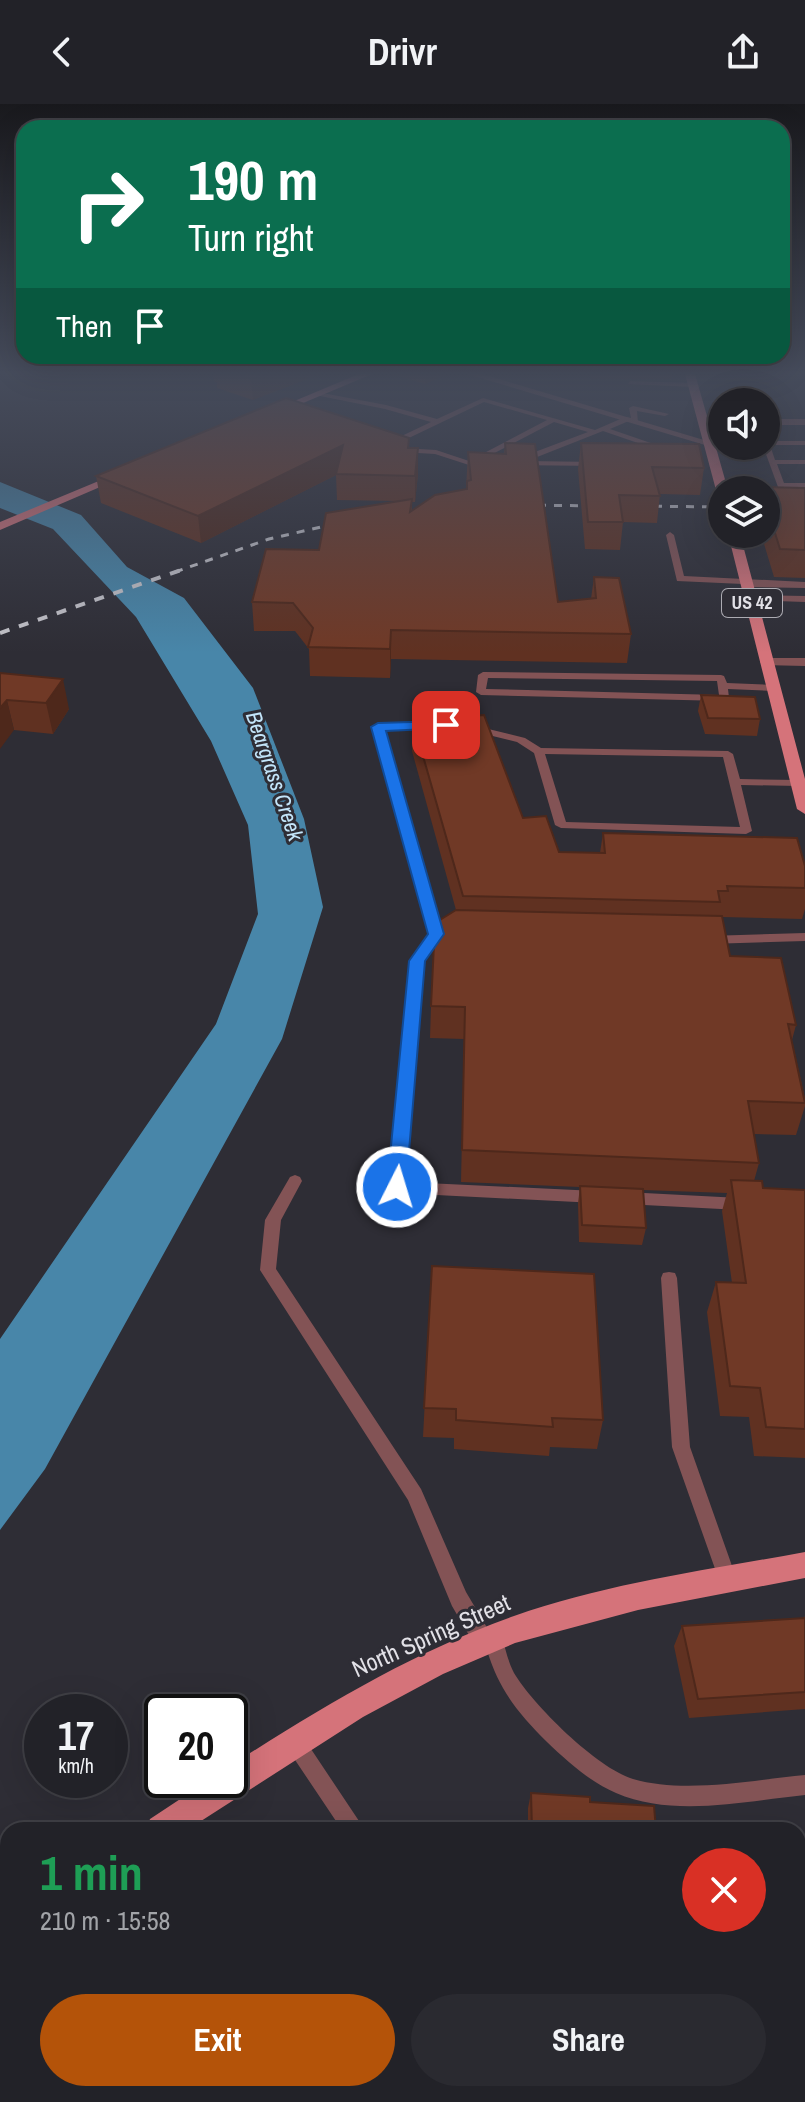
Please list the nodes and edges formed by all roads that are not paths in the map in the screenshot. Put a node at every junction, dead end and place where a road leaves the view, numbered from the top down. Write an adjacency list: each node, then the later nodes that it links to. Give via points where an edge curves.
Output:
1 (774, 467): 3 (lane, via 781,485)
2 (138, 468): 4 (main road)
3 (805, 485)
4 (6, 523)
5 (670, 535): 8 (lane, via 680,579)
6 (738, 548): 8 (main road, US 42)
7 (805, 585): 8 (lane)
8 (748, 588): 9 (lane); 10 (main road, US 42)
9 (805, 599)
10 (767, 662): 11 (street); 13 (main road, US 42)
11 (805, 662)
12 (723, 686): 12 (lane, via 724,698 481,692 483,675 721,678); 13 (lane)
13 (774, 688): 16 (main road, US 42)
14 (539, 751): 15 (lane, via 728,754); 15 (lane, via 561,825 746,831); 21 (lane, via 521,740 451,726 378,727 444,934 417,961 397,1187)
15 (735, 782): 16 (lane)
16 (798, 783): 17 (main road, US 42)
17 (805, 809)
18 (805, 937): 19 (lane)
19 (698, 940)
20 (295, 1181): 25 (lane, via 273,1220 268,1270 415,1495 459,1599)
21 (753, 1205)
22 (669, 1278): 24 (lane, via 681,1447)
23 (805, 1565): 24 (main road, North Spring Street)
24 (728, 1580): 25 (main road, North Spring Street, via 610,1602)
25 (489, 1640): 26 (main road, North Spring Street); 27 (lane, via 505,1676 543,1726 631,1790 690,1796)
26 (294, 1741): 28 (main road, North Spring Street); 29 (lane)
27 (805, 1785)
28 (173, 1822)
29 (349, 1822)

